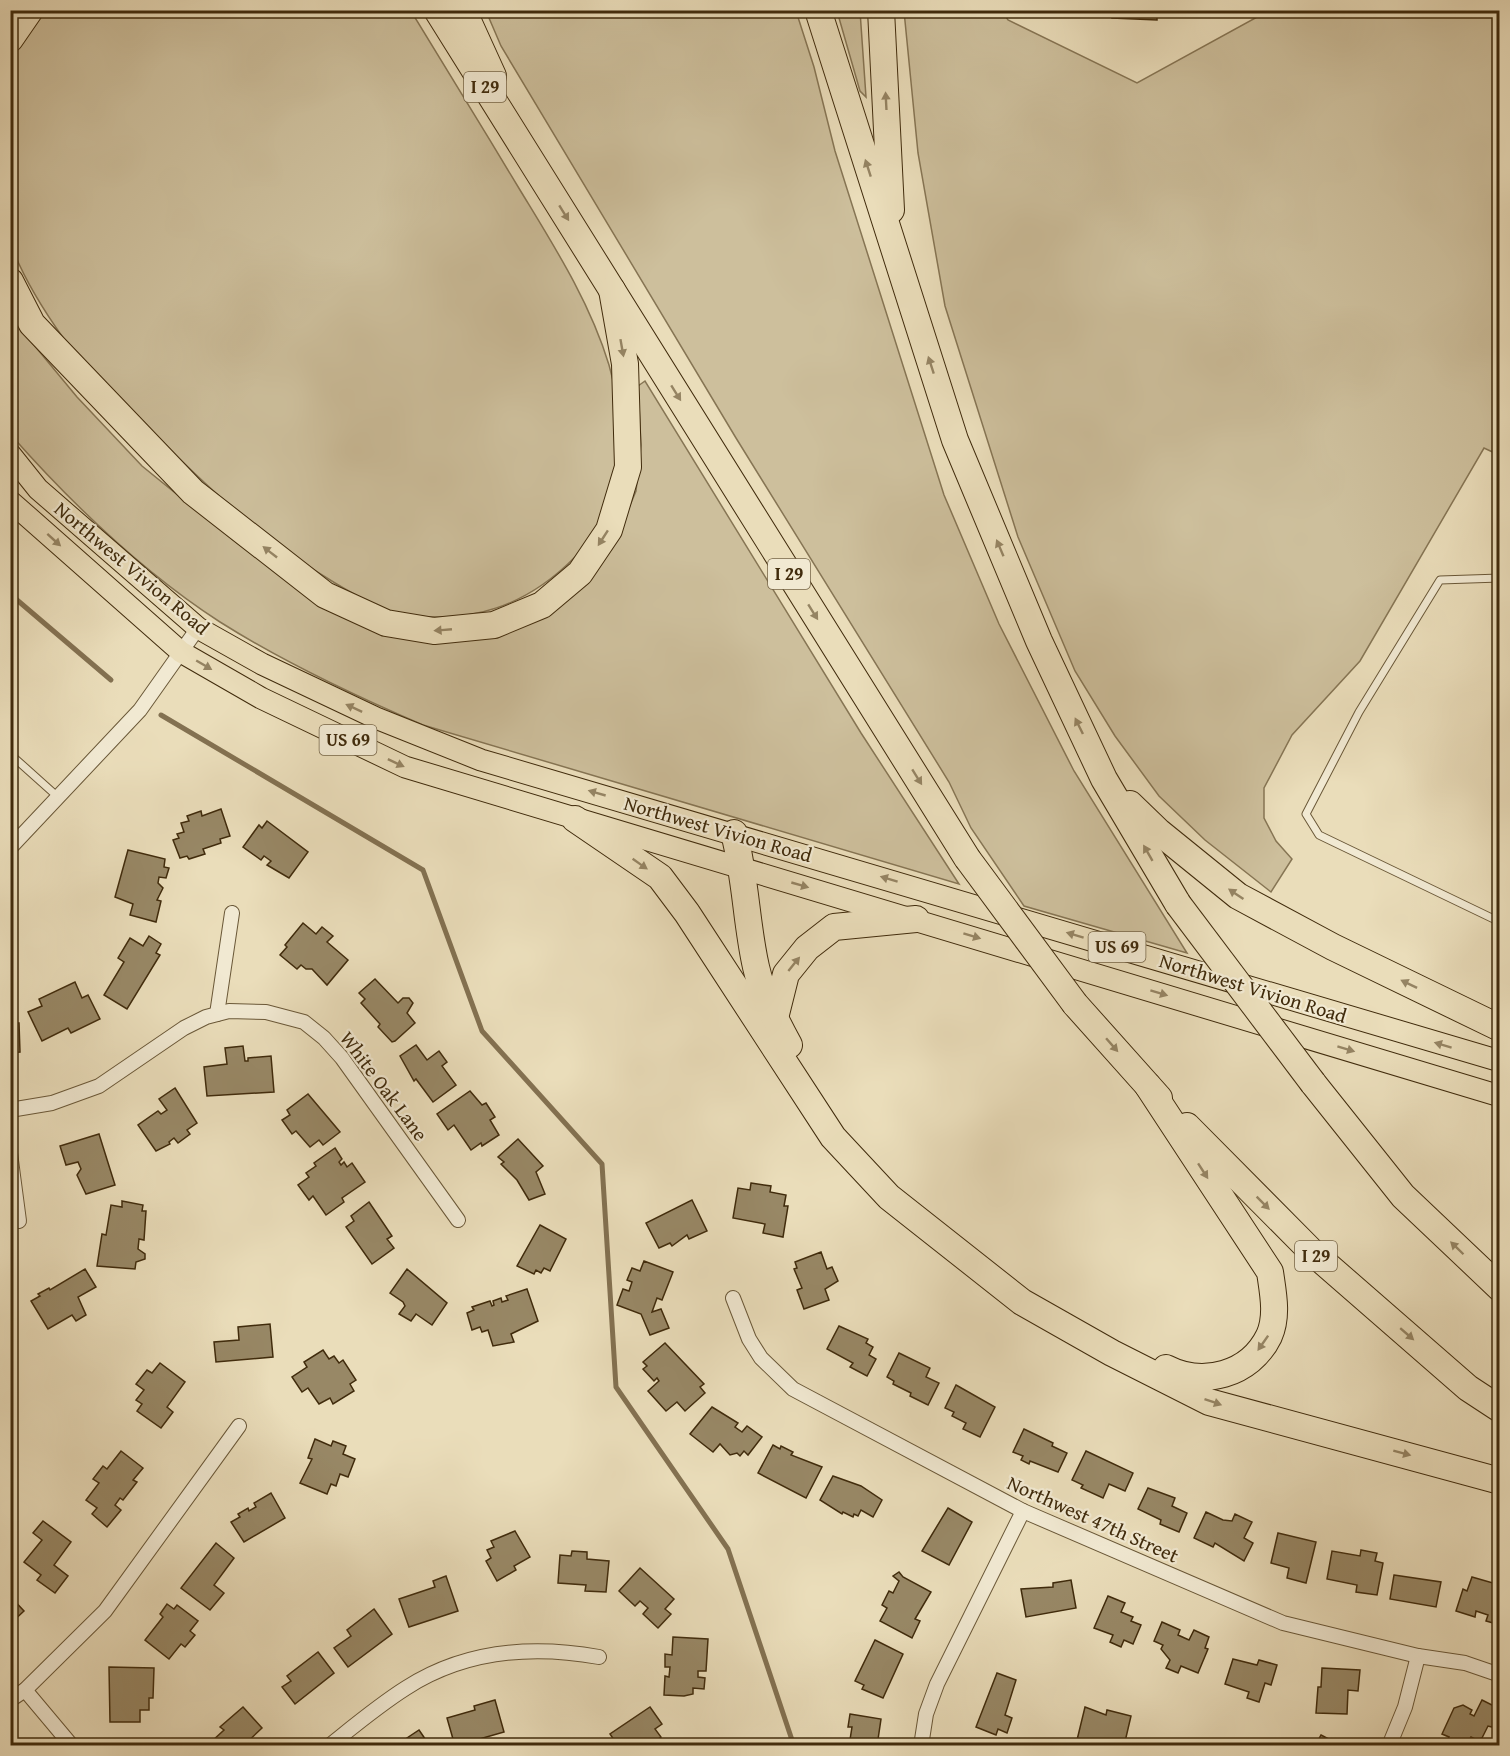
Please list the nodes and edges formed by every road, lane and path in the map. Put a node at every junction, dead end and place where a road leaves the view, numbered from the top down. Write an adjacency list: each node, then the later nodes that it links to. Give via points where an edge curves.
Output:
1 (30, 10): 6 (highway)
2 (437, 10): 7 (highway, I 29)
3 (464, 10): 7 (highway)
4 (818, 10): 8 (highway, one-way to 4)
5 (881, 10): 8 (highway, one-way to 5)
6 (10, 39)
7 (532, 164): 10 (highway, I 29, one-way to 10)
8 (892, 244): 17 (highway, one-way to 8, via 1039,641 955,441)
9 (10, 281): 10 (highway, one-way to 9, via 625,364 628,467 609,530 580,573 542,605 494,625 434,631 386,623 325,595 193,492 32,324)
10 (612, 290): 30 (highway, I 29, one-way to 30, bridge, via 967,858 1076,1004)
11 (10, 454): 14 (main road, Northwest Vivion Road / US 69, via 39,489)
12 (10, 501): 15 (main road, Northwest Vivion Road / US 69, one-way to 15)
13 (1500, 578): 25 (lane, via 1440,580 1359,712 1305,814 1318,835)
14 (198, 628): 15 (street); 20 (main road, Northwest Vivion Road / US 69, one-way to 14, via 481,760 376,718 262,664)
15 (181, 652): 18 (street, via 140,710); 19 (main road, Northwest Vivion Road / US 69, one-way to 19, via 261,698 405,767)
16 (10, 754): 18 (lane)
17 (1104, 778): 28 (highway, one-way to 17, via 1238,896 1159,832); 36 (highway, one-way to 17, bridge, via 1403,1196 1312,1083 1178,904)
18 (58, 797): 21 (street)
19 (575, 819): 22 (main road, Northwest Vivion Road / US 69); 40 (highway, one-way to 40, via 660,878 841,1146 889,1197 1022,1302 1209,1402)
20 (734, 833): 22 (highway); 29 (main road, Northwest Vivion Road / US 69, one-way to 20)
21 (10, 848)
22 (744, 869): 24 (main road, Northwest Vivion Road / US 69, one-way to 24); 27 (highway, via 756,968)
23 (232, 913): 26 (street)
24 (916, 919): 27 (highway, one-way to 24, via 786,974 807,948 834,927); 31 (main road, Northwest Vivion Road / US 69, one-way to 31)
25 (1500, 922)
26 (217, 1014): 32 (street, White Oak Lane, via 184,1028 99,1086 52,1103); 34 (street, White Oak Lane, via 266,1012 304,1022 324,1038)
27 (775, 1018): 30 (highway, one-way to 27, via 1270,1272 1275,1306 1269,1335 1254,1356 1227,1376 1191,1377 1172,1371 1082,1323 986,1260 911,1199 851,1136 798,1063)
28 (1500, 1028)
29 (1500, 1061)
30 (1148, 1086): 38 (highway, I 29, one-way to 38, via 1312,1252 1468,1388)
31 (1500, 1096)
32 (10, 1110)
33 (10, 1153): 35 (street)
34 (458, 1220)
35 (18, 1221)
36 (1500, 1288)
37 (732, 1298): 41 (street, Northwest 47th Street, via 755,1348 793,1389)
38 (1500, 1409)
39 (239, 1426): 45 (street, via 105,1611)
40 (1500, 1481)
41 (1023, 1511): 42 (street, Northwest 47th Street, via 1283,1623); 49 (street, via 937,1684 926,1714)
42 (1418, 1656): 44 (street, Northwest 47th Street, via 1465,1663); 50 (street)
43 (599, 1657): 48 (street, via 562,1650 508,1651 456,1664 406,1688)
44 (1500, 1676)
45 (25, 1690): 46 (street); 47 (street)
46 (10, 1700)
47 (72, 1746)
48 (329, 1746)
49 (921, 1746)
50 (1389, 1746)

